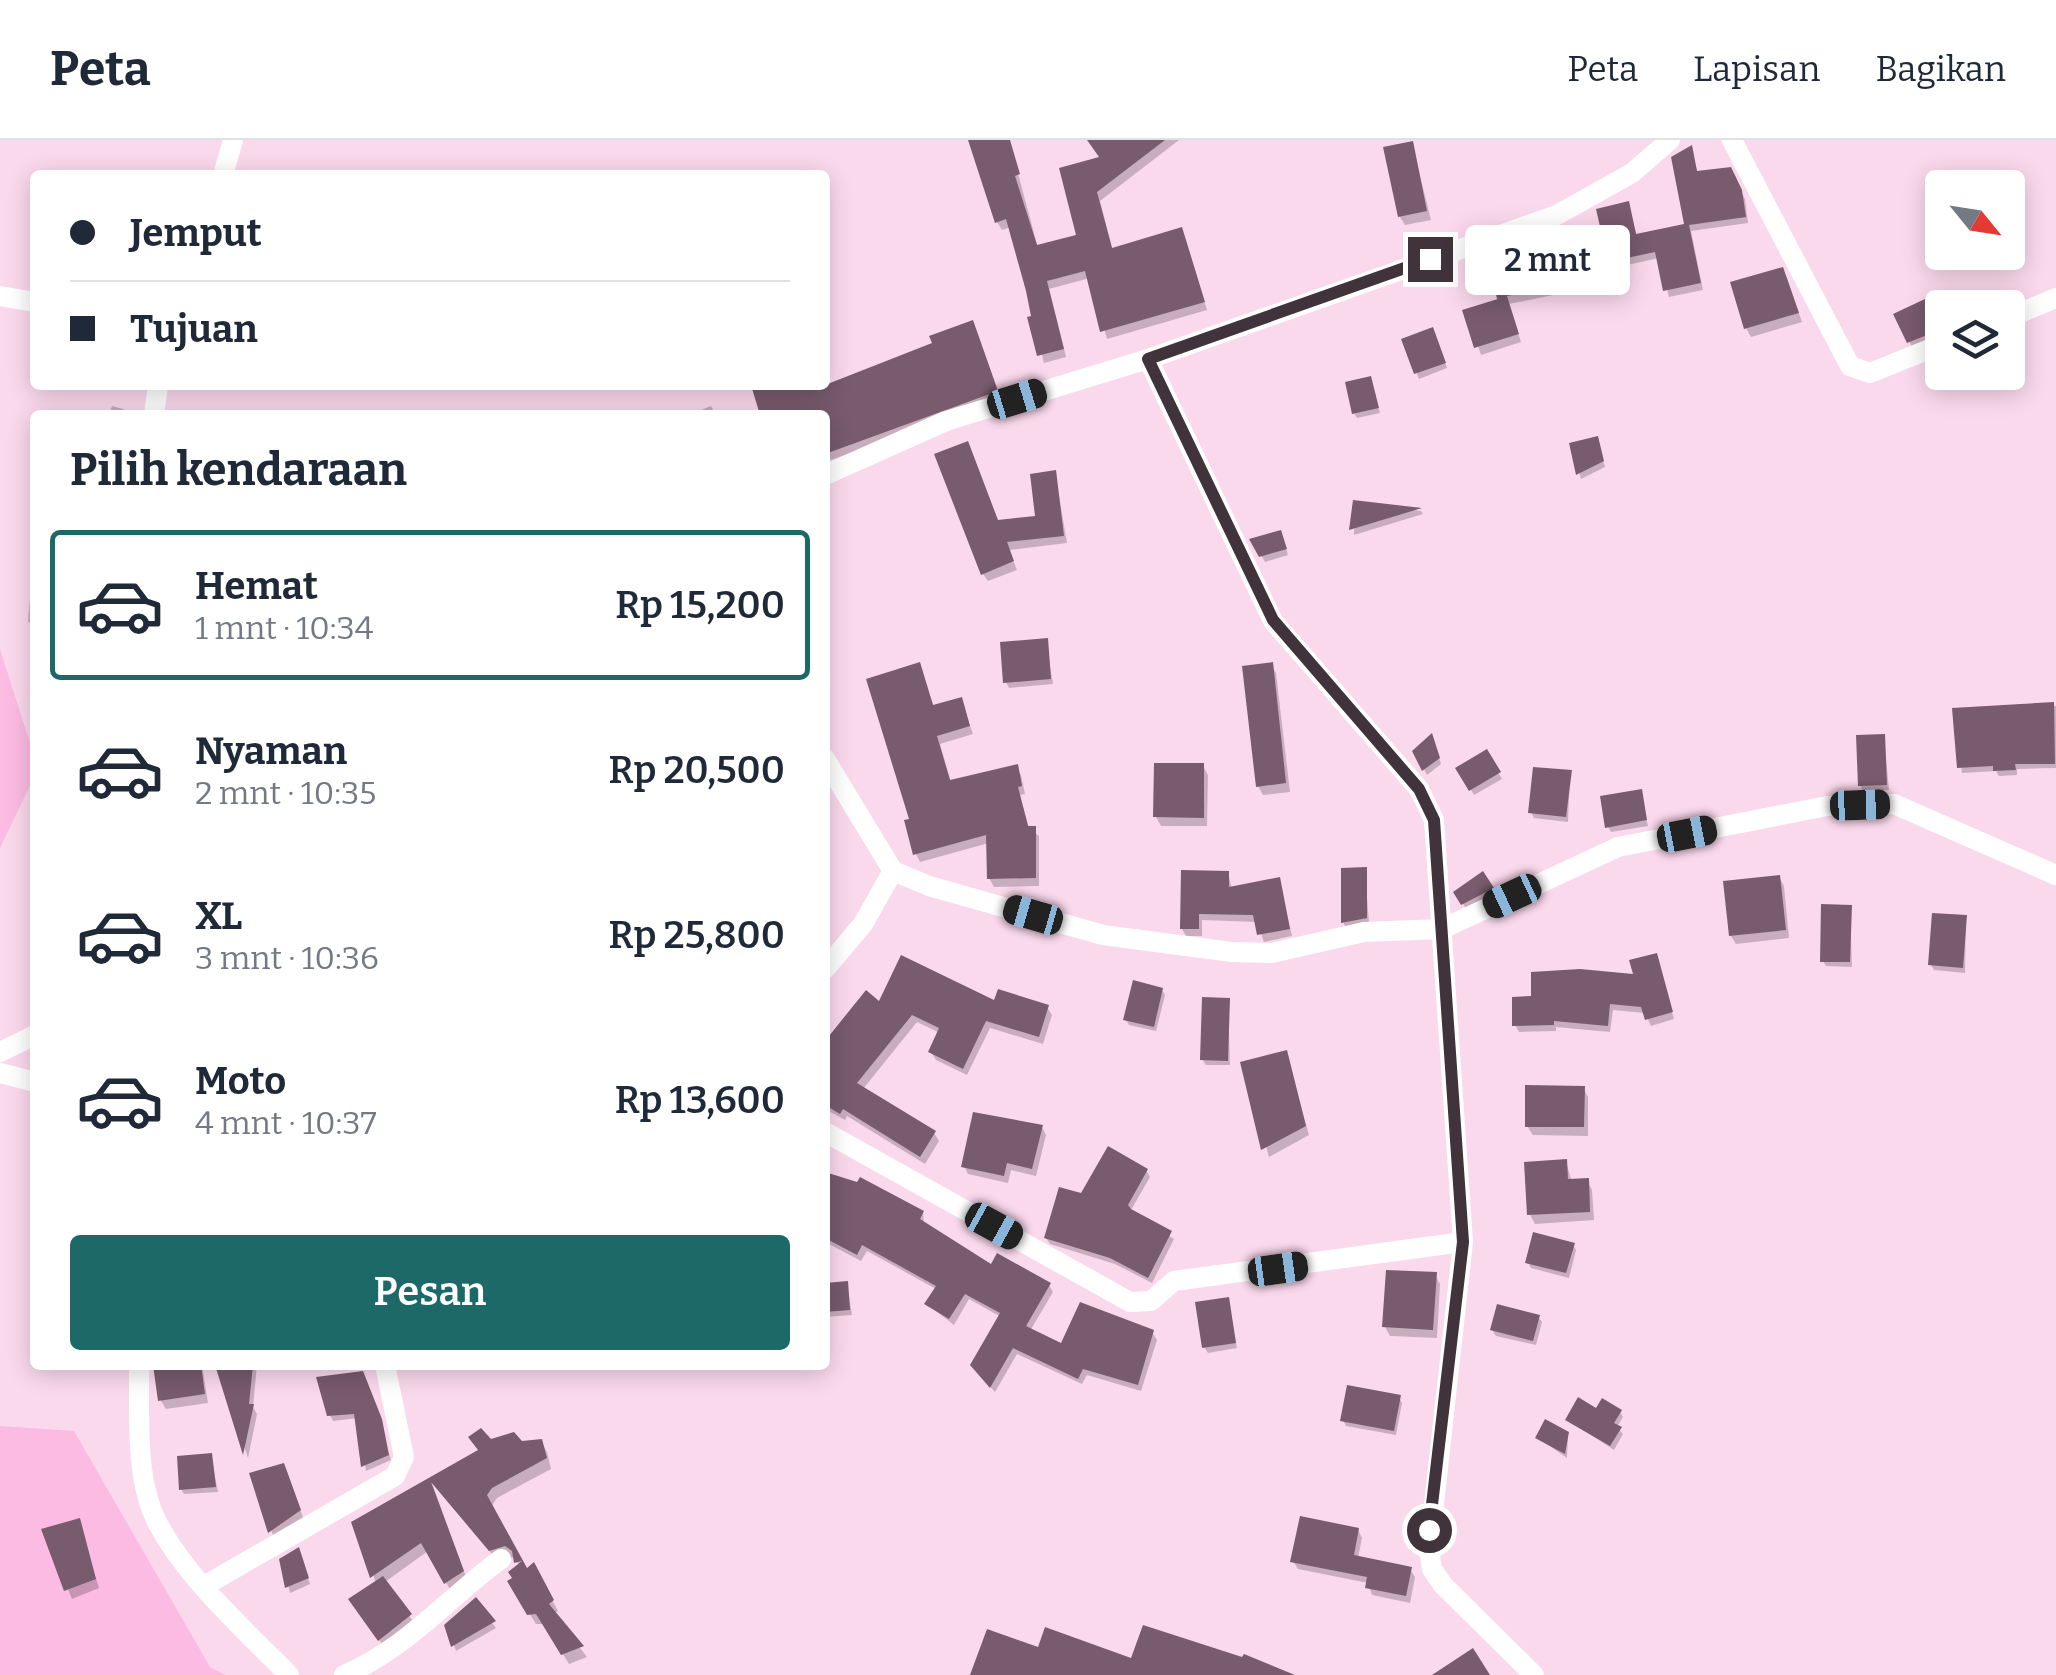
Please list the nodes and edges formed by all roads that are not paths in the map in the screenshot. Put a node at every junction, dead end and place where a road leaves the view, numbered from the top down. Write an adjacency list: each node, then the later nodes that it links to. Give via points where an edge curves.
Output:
1 (233, 140): 4 (street)
2 (1670, 140): 10 (street, via 1632,174 1558,215)
3 (1732, 140): 9 (street, via 1850,366 1870,373)
4 (224, 170)
5 (0, 296): 7 (street)
6 (2056, 298): 8 (street)
7 (30, 301)
8 (2025, 311)
9 (1925, 351)
10 (1148, 359): 11 (street, via 946,421); 15 (street, via 1273,620 1428,803)
11 (830, 473)
12 (830, 767): 13 (street)
13 (893, 870): 15 (street, via 928,886 1103,934 1175,946 1272,953 1364,932); 16 (street, via 863,924)
14 (2056, 875): 15 (street, via 1894,804 1827,806 1618,847)
15 (1442, 929): 22 (street)
16 (830, 963)
17 (30, 1037): 18 (street)
18 (0, 1052)
19 (0, 1073): 20 (street)
20 (30, 1081)
21 (830, 1135): 22 (street, via 1130,1302 1151,1301 1174,1282)
22 (1463, 1242): 29 (street, via 1429,1530 1432,1570)
23 (139, 1370): 26 (street, via 147,1488 158,1523)
24 (386, 1370): 26 (street, via 404,1457 395,1476)
25 (501, 1559): 28 (street, via 415,1634)
26 (204, 1586): 27 (street)
27 (293, 1674)
28 (344, 1675)
29 (1534, 1675)

